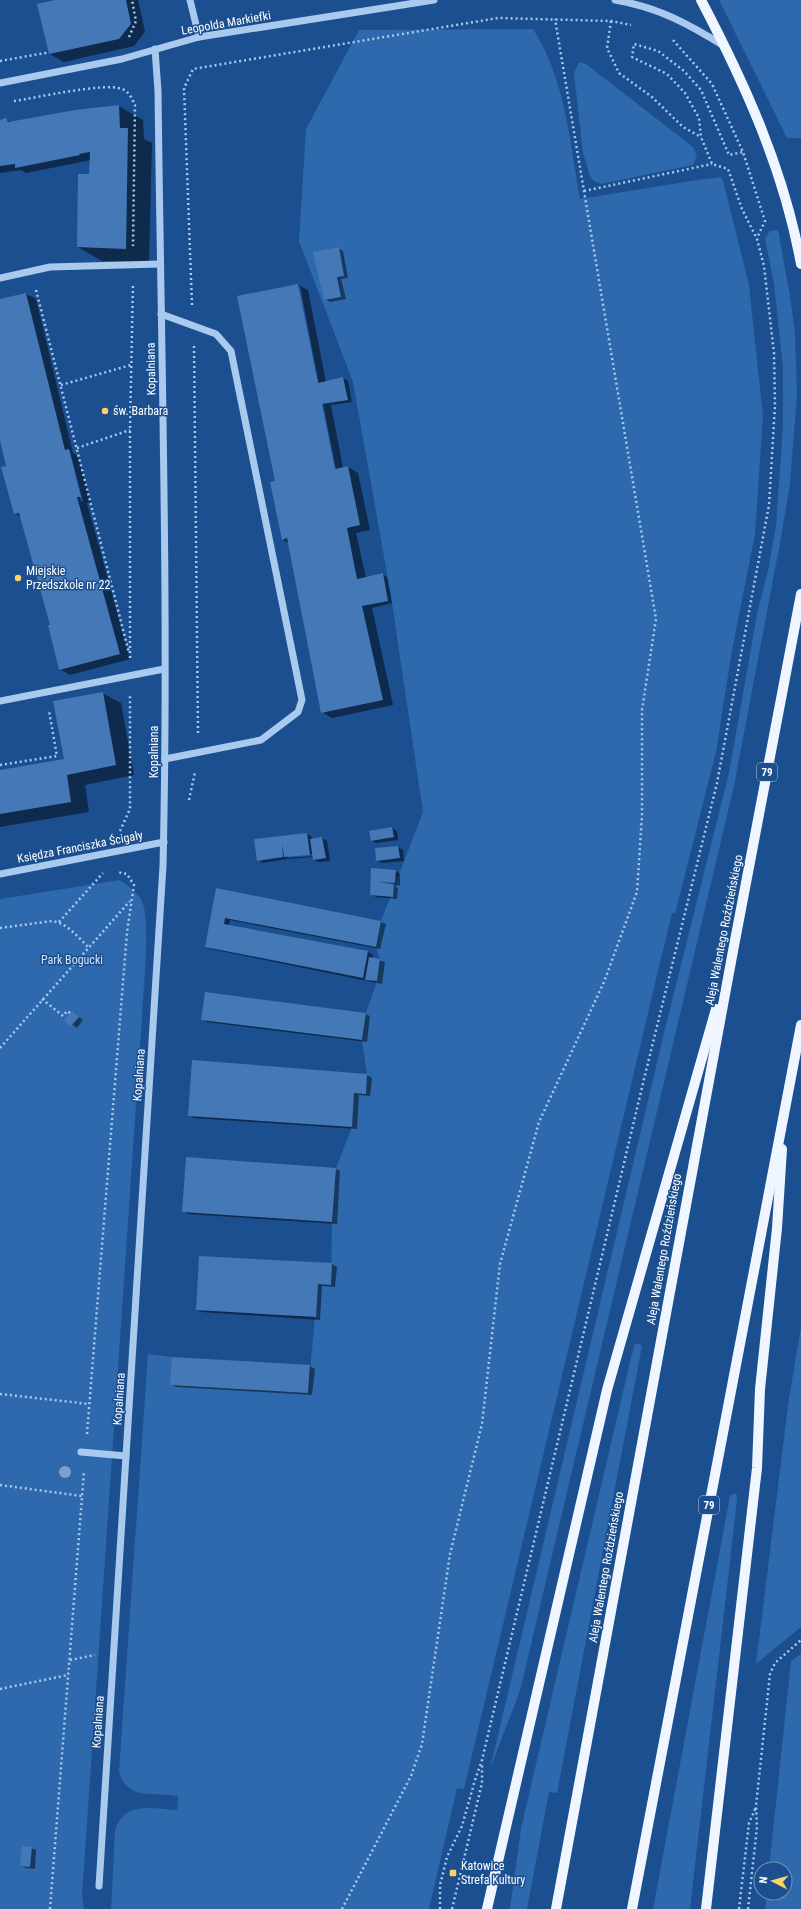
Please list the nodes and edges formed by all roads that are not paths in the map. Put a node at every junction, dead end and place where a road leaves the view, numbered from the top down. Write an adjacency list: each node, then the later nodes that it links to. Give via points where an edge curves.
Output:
1 (190, 0): 5 (street)
2 (434, 0): 5 (street, Leopolda Markiefki)
3 (614, 0): 6 (street, via 668,14)
4 (701, 0): 6 (main road)
5 (199, 37): 7 (street, Leopolda Markiefki)
6 (725, 47): 10 (main road, via 772,154 792,222)
7 (155, 49): 8 (street, Leopolda Markiefki, via 122,59); 9 (street, Kopalniana, via 158,91)
8 (0, 83)
9 (160, 264): 11 (street, via 66,266); 12 (street, Kopalniana)
10 (801, 264)
11 (0, 278)
12 (161, 314): 14 (street, Kopalniana); 16 (street, via 216,334 231,351 302,700 298,712 261,740)
13 (801, 594): 19 (main road, Aleja Walentego Roździeńskiego / 79)
14 (164, 668): 15 (street); 16 (street, Kopalniana)
15 (0, 701)
16 (165, 759): 17 (street, Kopalniana)
17 (164, 842): 18 (street, Księdza Franciszka Ścigały); 23 (street, Kopalniana)
18 (0, 874)
19 (733, 951): 25 (main road, via 607,1390); 26 (main road, Aleja Walentego Roździeńskiego / 79)
20 (801, 1026): 21 (main road, 79)
21 (786, 1101): 27 (main road, 79); 28 (main road, via 777,1228 760,1389 757,1468)
22 (83, 1452): 23 (street)
23 (126, 1456): 24 (street, Kopalniana)
24 (99, 1886)
25 (487, 1909)
26 (556, 1909)
27 (632, 1909)
28 (706, 1909)

